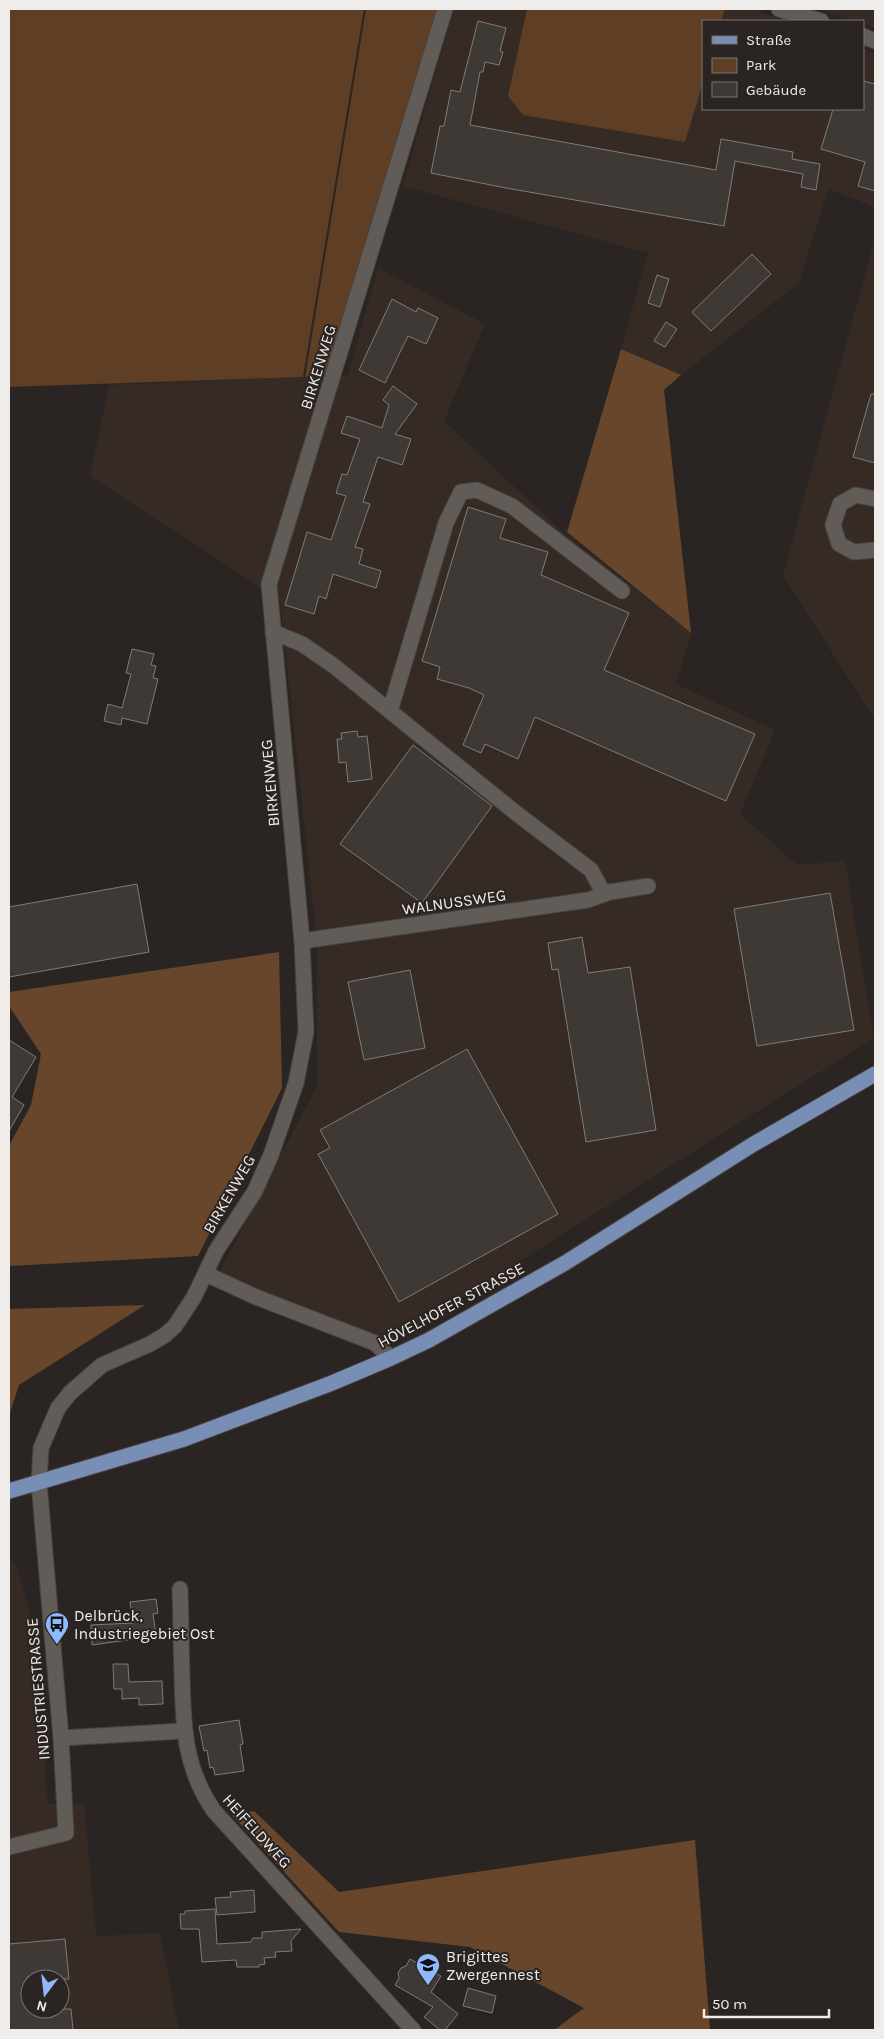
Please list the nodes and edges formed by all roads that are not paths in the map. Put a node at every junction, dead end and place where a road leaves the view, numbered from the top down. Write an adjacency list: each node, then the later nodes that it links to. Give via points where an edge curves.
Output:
1 (445, 9): 7 (street, BIRKENWEG, via 269,584)
2 (780, 9): 3 (street)
3 (817, 20)
4 (875, 499): 5 (street, via 856,495 840,504 833,526 839,544 854,552)
5 (875, 550)
6 (622, 591): 8 (street, via 512,506 477,490 461,492 446,523)
7 (273, 632): 8 (street, via 302,644); 11 (street, BIRKENWEG)
8 (390, 711): 10 (street, via 591,870)
9 (648, 886): 10 (street, WALNUSSWEG)
10 (607, 893): 11 (street, WALNUSSWEG, via 588,900)
11 (302, 941): 13 (street, BIRKENWEG, via 306,1032 296,1083 271,1155)
12 (875, 1074): 14 (main road, HÖVELHOFER STRASSE, via 752,1145 566,1263)
13 (206, 1274): 14 (street, via 375,1343); 15 (street, BIRKENWEG, via 175,1326 150,1344 102,1364 58,1408 41,1448)
14 (391, 1358): 15 (main road, HÖVELHOFER STRASSE, via 184,1439)
15 (39, 1483): 16 (main road, HÖVELHOFER STRASSE); 19 (street, INDUSTRIESTRASSE)
16 (9, 1491)
17 (180, 1589): 18 (street, HEIFELDWEG)
18 (183, 1731): 19 (street); 21 (street, HEIFELDWEG, via 194,1776 214,1811)
19 (61, 1738): 20 (street, INDUSTRIESTRASSE, via 66,1833)
20 (9, 1847)
21 (413, 2030)

